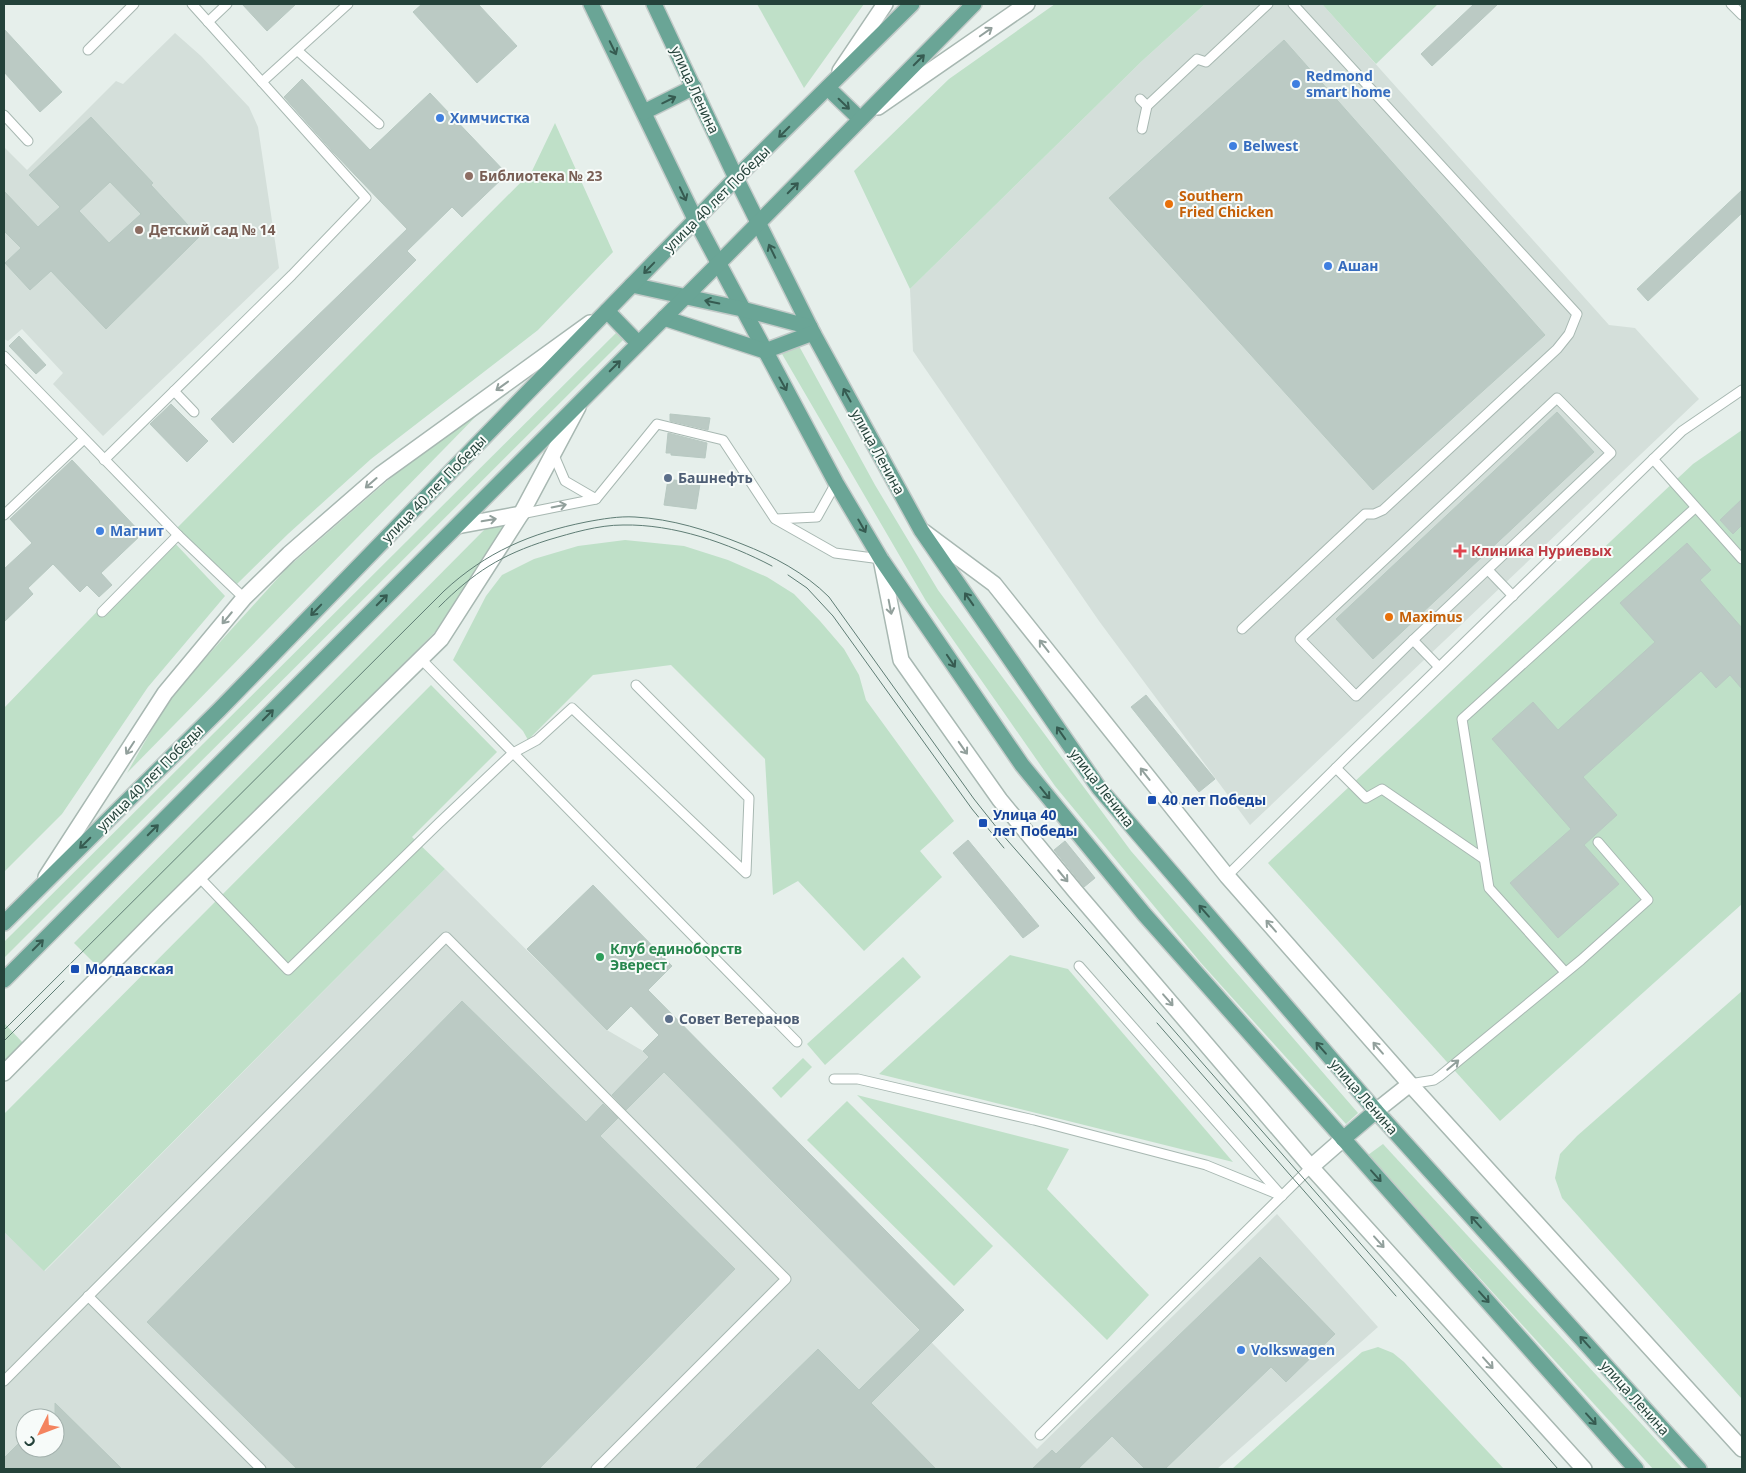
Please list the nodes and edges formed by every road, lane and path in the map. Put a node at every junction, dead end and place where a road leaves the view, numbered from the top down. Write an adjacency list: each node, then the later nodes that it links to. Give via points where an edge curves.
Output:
1 (134, 4): 16 (lane)
2 (192, 4): 15 (lane)
3 (227, 4): 15 (lane)
4 (348, 4): 17 (lane)
5 (592, 4): 23 (main road, one-way to 23)
6 (654, 4): 19 (main road, улица Ленина)
7 (885, 4): 20 (street, улица 40 лет Победы)
8 (912, 4): 20 (main road, улица 40 лет Победы)
9 (974, 4): 25 (main road, one-way to 9)
10 (1027, 4): 25 (street, one-way to 10)
11 (1268, 4): 22 (lane, via 1206,62 1197,59)
12 (1293, 4): 65 (lane, via 1576,314 1569,334 1557,349 1383,510 1365,514)
13 (1731, 4): 14 (lane)
14 (1742, 15)
15 (208, 22): 18 (lane)
16 (88, 50)
17 (298, 51): 18 (lane); 26 (lane)
18 (262, 82): 43 (lane, via 366,198)
19 (694, 87): 23 (main road, one-way to 19); 29 (main road, улица Ленина)
20 (828, 88): 25 (main road, one-way to 25); 29 (main road, улица 40 лет Победы, one-way to 29)
21 (1140, 99): 22 (lane)
22 (1147, 106): 27 (lane)
23 (644, 112): 30 (main road, one-way to 30)
24 (4, 115): 28 (lane)
25 (860, 119): 31 (main road, one-way to 25)
26 (379, 124)
27 (1142, 129)
28 (28, 141)
29 (736, 178): 30 (main road, улица 40 лет Победы); 31 (main road, улица Ленина)
30 (696, 220): 32 (main road); 33 (main road, улица 40 лет Победы, one-way to 33)
31 (758, 222): 32 (main road); 38 (main road, улица Ленина, one-way to 31)
32 (718, 264): 34 (main road); 35 (main road)
33 (632, 285): 34 (main road); 36 (main road, улица 40 лет Победы)
34 (685, 296): 35 (main road, one-way to 34); 37 (main road)
35 (742, 309): 38 (main road); 40 (main road)
36 (607, 311): 39 (main road); 63 (street, улица 40 лет Победы, one-way to 63, via 381,474 288,554); 76 (main road, улица 40 лет Победы, one-way to 76, via 219,710)
37 (664, 318): 39 (main road); 40 (main road)
38 (811, 330): 40 (main road); 57 (main road, улица Ленина, one-way to 38)
39 (638, 342): 44 (main road, one-way to 39)
40 (765, 352): 50 (main road, one-way to 50)
41 (4, 356): 46 (lane)
42 (1742, 390): 48 (lane, via 1682,431)
43 (174, 392): 45 (lane); 49 (lane)
44 (581, 401): 47 (street); 56 (main road)
45 (194, 412)
46 (84, 439): 49 (lane); 54 (lane)
47 (554, 453): 51 (lane, via 565,481); 53 (street)
48 (1653, 459): 52 (lane); 62 (lane)
49 (104, 460): 58 (lane)
50 (836, 482): 55 (lane, via 817,517); 59 (main road, one-way to 59)
51 (596, 499): 53 (lane, one-way to 51); 55 (lane, via 657,424 723,440)
52 (1695, 508): 60 (lane); 73 (lane, via 1462,719)
53 (521, 514): 56 (street, one-way to 53); 67 (street, via 441,639)
54 (4, 515)
55 (775, 519): 59 (lane, via 835,552)
56 (457, 526): 80 (main road, one-way to 56)
57 (921, 530): 74 (street, one-way to 57, via 994,584); 85 (main road, улица Ленина, one-way to 57, via 1099,788)
58 (178, 535): 63 (lane); 64 (lane)
59 (881, 559): 86 (main road, one-way to 86, via 1022,764 1144,914); 87 (street, one-way to 87, via 901,660 1000,800)
60 (1742, 559)
61 (1488, 570): 62 (lane); 66 (lane); 66 (lane, via 1611,453 1557,398 1300,639 1356,696)
62 (1513, 596): 68 (lane)
63 (244, 598): 76 (street, улица 40 лет Победы, one-way to 76, via 165,693)
64 (102, 612)
65 (1242, 628)
66 (1413, 640): 68 (lane)
67 (421, 659): 70 (lane); 75 (street)
68 (1439, 667): 71 (lane)
69 (636, 685): 70 (lane, via 749,798 746,873 572,708 537,740)
70 (513, 753): 75 (lane, via 288,970); 81 (lane)
71 (1336, 768): 73 (lane, via 1366,798 1382,789); 74 (lane)
72 (1598, 842): 79 (lane, via 1648,900)
73 (1484, 859): 79 (lane, via 1489,888)
74 (1227, 876): 84 (street, one-way to 74)
75 (199, 877): 82 (street)
76 (38, 889): 77 (main road, улица 40 лет Победы)
77 (4, 923)
78 (1079, 966): 88 (lane)
79 (1565, 972): 84 (lane, one-way to 79, via 1440,1076)
80 (4, 980)
81 (796, 1042)
82 (4, 1073)
83 (834, 1079): 88 (lane, via 858,1079 1073,1130 1206,1165)
84 (1410, 1084): 85 (street); 92 (street)
85 (1376, 1111): 86 (main road); 97 (main road, улица Ленина, one-way to 85)
86 (1343, 1139): 87 (street); 96 (main road, one-way to 96)
87 (1311, 1167): 88 (lane); 95 (street, one-way to 95)
88 (1282, 1196): 91 (lane)
89 (88, 1296): 90 (lane); 93 (lane); 94 (lane, via 446,937 786,1279)
90 (4, 1381)
91 (1040, 1435)
92 (1742, 1449)
93 (261, 1469)
94 (596, 1469)
95 (1584, 1469)
96 (1636, 1469)
97 (1699, 1469)

